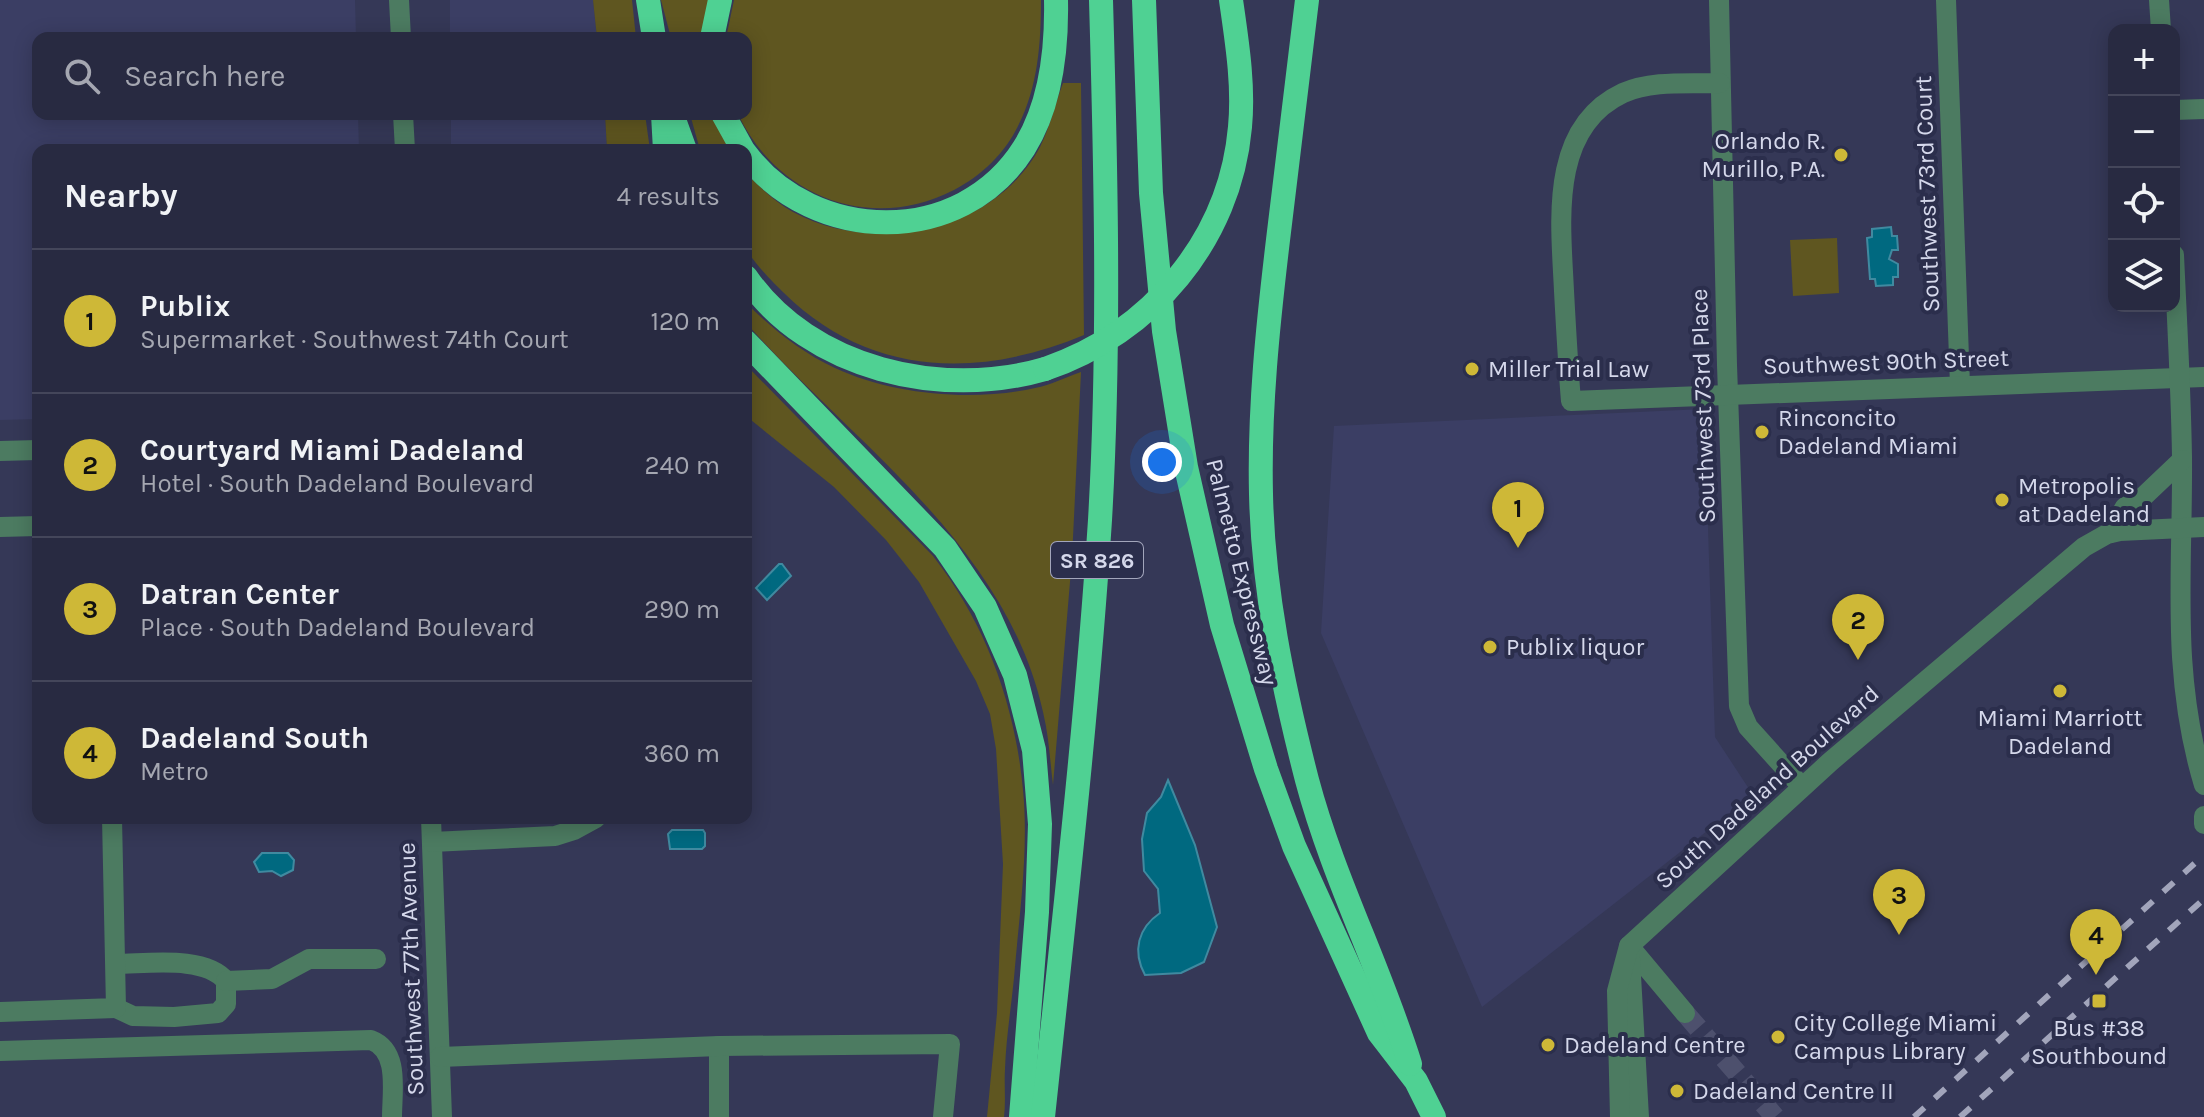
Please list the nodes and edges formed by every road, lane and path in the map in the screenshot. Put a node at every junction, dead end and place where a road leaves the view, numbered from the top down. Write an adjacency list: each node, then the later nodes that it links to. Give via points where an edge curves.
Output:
1 (399, 0): 13 (street)
2 (648, 0): 14 (highway)
3 (720, 0): 15 (highway)
4 (1056, 0): 27 (highway, via 1047,90 1030,138 998,179 959,206 897,222 836,216 783,192)
5 (1101, 0): 68 (highway, SR 826, via 1106,268 1100,521)
6 (1144, 0): 62 (highway, Palmetto Expressway, via 1151,193 1164,331 1186,467 1222,625 1294,846 1379,1033)
7 (1231, 0): 28 (highway, bridge, via 1240,70 1240,128 1229,182 1210,230 1179,277 1123,331 1045,369 1003,379 914,377 839,354 802,331)
8 (1307, 0): 62 (highway, via 1265,365 1261,496 1267,572 1308,783 1332,861)
9 (1719, 0): 16 (street, Southwest 73rd Place)
10 (1946, 0): 33 (street, Southwest 73rd Court)
11 (2159, 0): 12 (street)
12 (2161, 24)
13 (401, 32)
14 (653, 32)
15 (713, 32)
16 (1720, 83): 34 (street, Southwest 73rd Place); 34 (street, Southwest 90th Street, via 1646,87 1603,106 1572,148 1561,222 1571,401)
17 (2204, 109): 18 (street)
18 (2180, 110)
19 (403, 120): 23 (street)
20 (663, 120): 24 (highway)
21 (674, 120): 25 (highway)
22 (726, 120): 26 (highway)
23 (405, 144)
24 (665, 144)
25 (683, 144)
26 (740, 144)
27 (752, 162)
28 (752, 286)
29 (2177, 312): 32 (street)
30 (752, 348): 67 (highway, via 945,548 985,607 1015,675 1034,750 1040,824)
31 (2204, 377): 32 (street, Southwest 90th Street)
32 (2180, 378): 33 (street, Southwest 90th Street); 37 (street)
33 (1960, 385): 34 (street, Southwest 90th Street)
34 (1729, 395): 45 (street, Southwest 73rd Place, via 1739,706 1748,727)
35 (32, 450): 36 (street)
36 (0, 451)
37 (2182, 460): 41 (street); 42 (street, via 2125,507)
38 (32, 526): 39 (street)
39 (0, 527)
40 (2204, 527): 41 (street, South Dadeland Boulevard)
41 (2180, 529): 42 (street, South Dadeland Boulevard); 43 (street, via 2182,671 2188,727)
42 (2110, 533): 45 (street, South Dadeland Boulevard, via 2073,555)
43 (2201, 761): 44 (street)
44 (2204, 785)
45 (1802, 787): 52 (street, South Dadeland Boulevard)
46 (2204, 816): 50 (street)
47 (112, 824): 54 (street)
48 (431, 824): 51 (street, Southwest 77th Avenue)
49 (585, 824): 51 (street, via 545,838)
50 (2204, 824)
51 (432, 842): 61 (street, Southwest 77th Avenue)
52 (1629, 946): 58 (street); 70 (street, via 1617,991); 71 (street)
53 (376, 959): 55 (street, via 309,959 272,979)
54 (116, 964): 55 (street, via 200,965); 56 (street)
55 (226, 981): 56 (street, via 226,1004 218,1013 133,1016)
56 (116, 1008): 57 (street)
57 (0, 1012)
58 (1685, 1013)
59 (719, 1046): 61 (street); 65 (street); 66 (street, via 950,1044)
60 (0, 1051): 63 (street, via 365,1039 384,1046 391,1059)
61 (440, 1057): 64 (street, Southwest 77th Avenue)
62 (1416, 1081): 69 (highway, Palmetto Expressway)
63 (392, 1117)
64 (442, 1117)
65 (719, 1117)
66 (943, 1117)
67 (1021, 1117)
68 (1043, 1117)
69 (1434, 1117)
70 (1620, 1117)
71 (1639, 1117)

